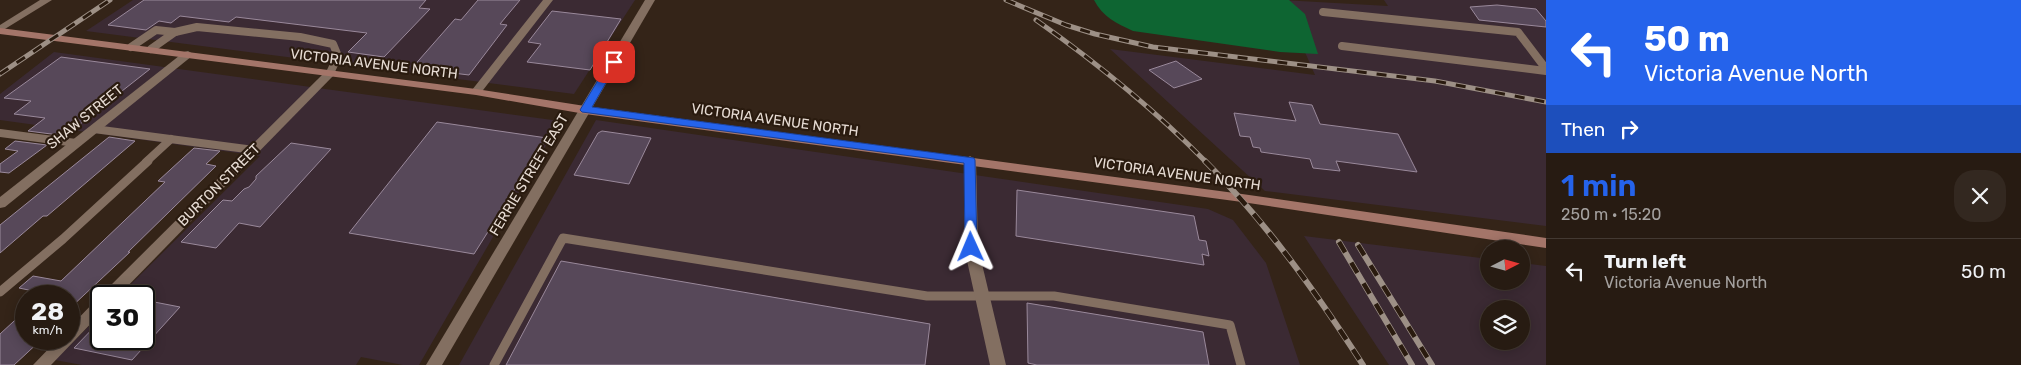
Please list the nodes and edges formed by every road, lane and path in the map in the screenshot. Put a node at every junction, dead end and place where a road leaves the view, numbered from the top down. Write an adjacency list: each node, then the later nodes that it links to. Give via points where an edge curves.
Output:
1 (47, 0): 5 (street)
2 (548, 0): 13 (street)
3 (650, 0): 14 (street, FERRIE STREET EAST)
4 (1323, 12): 11 (lane, via 1518,32)
5 (0, 30): 8 (main road, VICTORIA AVENUE NORTH)
6 (175, 32): 8 (lane, via 156,30); 9 (lane); 12 (lane, via 197,26 300,37 332,44 338,56)
7 (1342, 46): 11 (lane)
8 (131, 47): 9 (main road, VICTORIA AVENUE NORTH)
9 (151, 49): 10 (main road, VICTORIA AVENUE NORTH)
10 (188, 54): 12 (main road, VICTORIA AVENUE NORTH); 15 (street, SHAW STREET)
11 (1546, 70)
12 (330, 73): 13 (main road, VICTORIA AVENUE NORTH); 19 (street, BURTON STREET)
13 (476, 92): 14 (main road, VICTORIA AVENUE NORTH)
14 (585, 110): 20 (main road, VICTORIA AVENUE NORTH); 30 (street, FERRIE STREET EAST)
15 (94, 129): 17 (lane); 18 (street, SHAW STREET)
16 (0, 133): 18 (lane)
17 (171, 139): 19 (lane); 24 (lane, via 63,239)
18 (76, 143): 21 (street, SHAW STREET)
19 (254, 150): 23 (street, BURTON STREET)
20 (970, 160): 22 (main road, VICTORIA AVENUE NORTH); 25 (street, via 971,247)
21 (0, 204)
22 (1546, 243)
23 (120, 285)
24 (0, 292)
25 (983, 297): 31 (lane, via 927,296 563,238); 32 (street); 33 (lane, via 1054,296 1230,325)
26 (90, 315): 27 (street)
27 (80, 326)
28 (56, 350): 29 (street)
29 (41, 365)
30 (434, 365)
31 (494, 365)
32 (998, 365)
33 (1241, 365)

